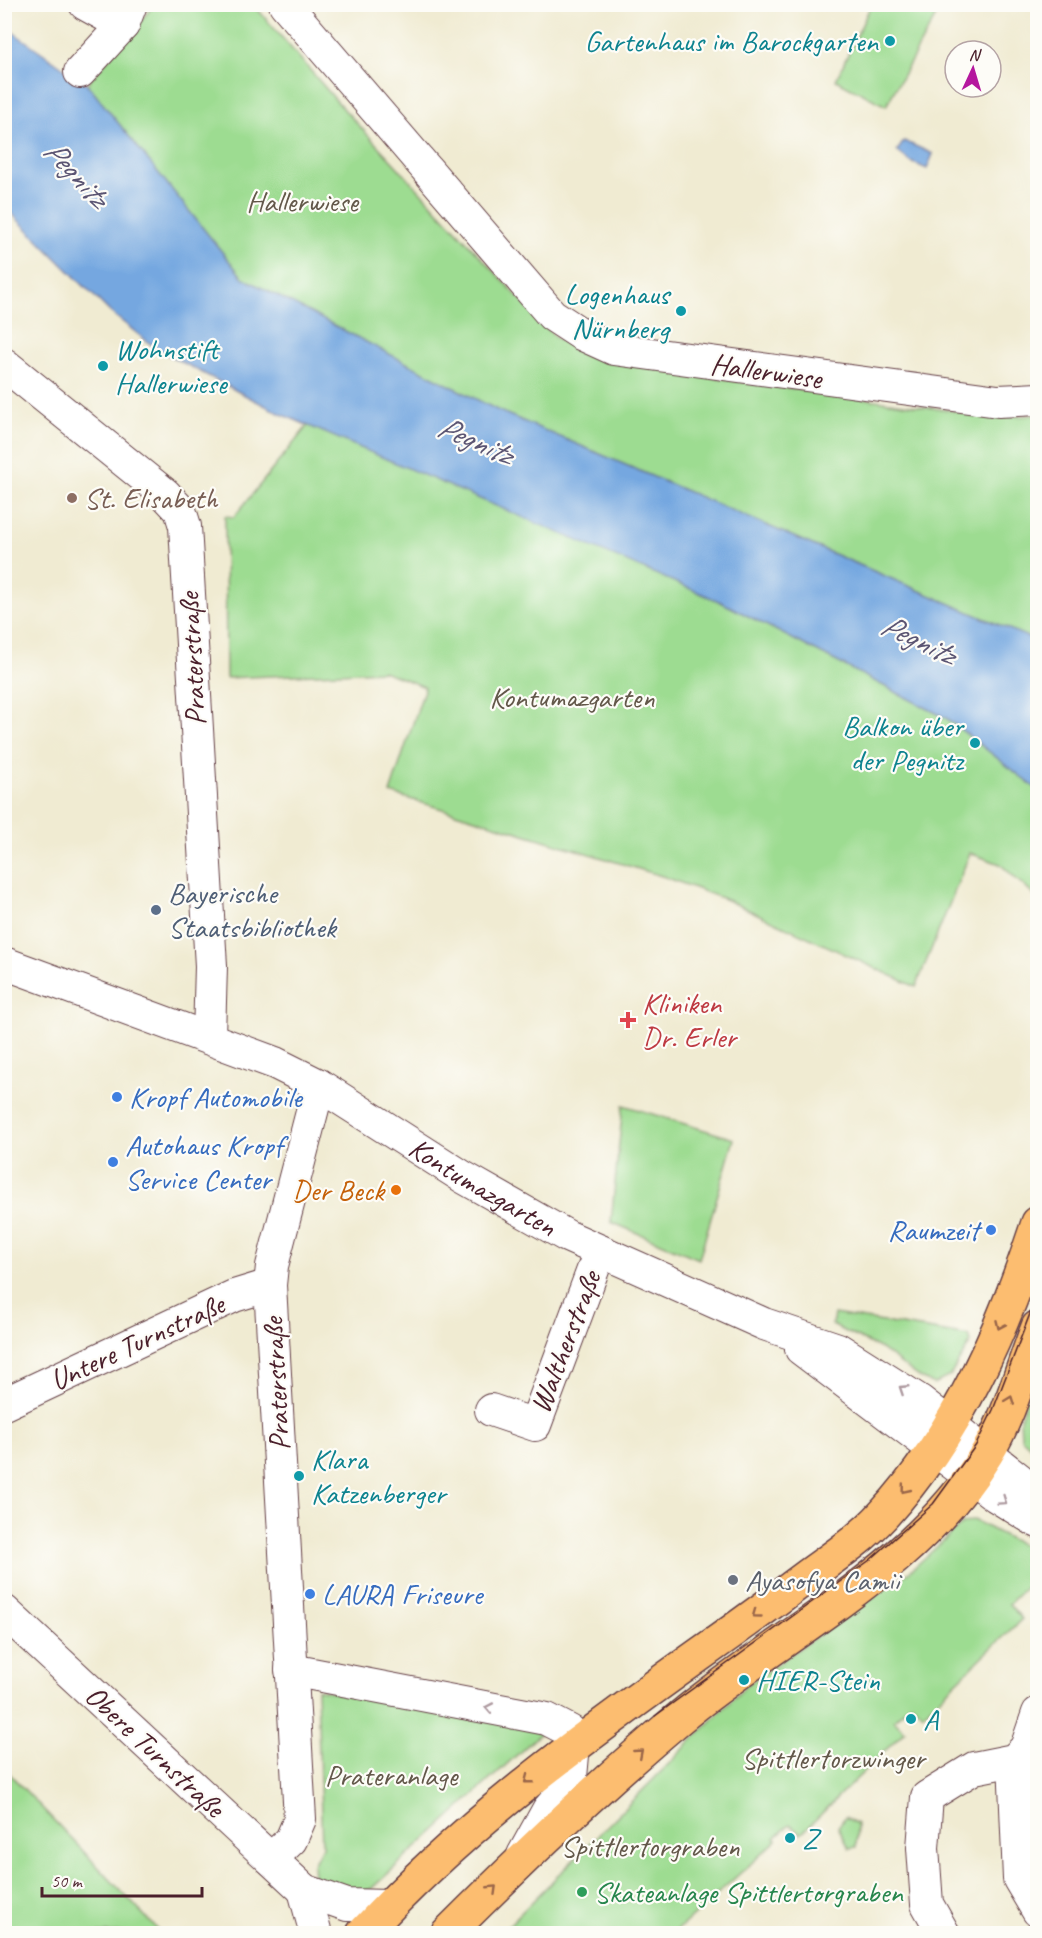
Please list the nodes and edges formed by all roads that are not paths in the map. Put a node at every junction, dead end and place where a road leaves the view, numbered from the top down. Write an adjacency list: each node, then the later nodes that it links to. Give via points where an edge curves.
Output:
1 (85, 4): 3 (street)
2 (285, 4): 6 (street, Hallerwiese, via 552,315 581,334 614,349 873,386 998,401)
3 (127, 15): 4 (street)
4 (80, 72)
5 (5, 364): 8 (street, Praterstraße, via 165,494 180,510 185,526 210,966)
6 (1038, 399)
7 (4, 963): 8 (street, Kontumazgarten)
8 (209, 1037): 9 (street, Kontumazgarten)
9 (319, 1085): 11 (street, Kontumazgarten, via 507,1204); 12 (street, Praterstraße)
10 (1038, 1223): 16 (main road, one-way to 16, via 998,1328)
11 (600, 1251): 15 (street, Waltherstraße, via 535,1425); 16 (street, Kontumazgarten, via 765,1324 838,1349 907,1391)
12 (270, 1285): 14 (street, Untere Turnstraße, via 234,1296); 21 (street, Praterstraße)
13 (1038, 1327): 17 (main road, one-way to 13, via 998,1432)
14 (4, 1404)
15 (491, 1410)
16 (942, 1436): 17 (street, Kontumazgarten); 23 (main road, one-way to 23, via 901,1495 860,1537)
17 (979, 1465): 18 (street); 19 (street, one-way to 19, via 1013,1508); 26 (main road, one-way to 17, via 683,1714 897,1556 928,1527)
18 (1038, 1494)
19 (1038, 1522)
20 (4, 1611): 25 (street, Obere Turnstraße)
21 (291, 1670): 23 (street, one-way to 21, via 570,1731 547,1719); 25 (street, Praterstraße, via 300,1820 291,1840)
22 (1038, 1713): 24 (street, via 1026,1748)
23 (574, 1744): 26 (street, via 568,1785 548,1810); 28 (main road, one-way to 28, via 481,1819)
24 (1014, 1760): 29 (street, via 1019,1879); 33 (street, via 974,1768 927,1797 922,1848 927,1904)
25 (271, 1858): 27 (street, Obere Turnstraße)
26 (518, 1863): 32 (main road, one-way to 26)
27 (304, 1890): 28 (street, Obere Turnstraße, via 347,1905); 30 (street)
28 (389, 1906): 31 (main road)
29 (1038, 1912): 34 (street)
30 (316, 1934)
31 (363, 1934)
32 (447, 1934)
33 (944, 1934)
34 (1025, 1934)

